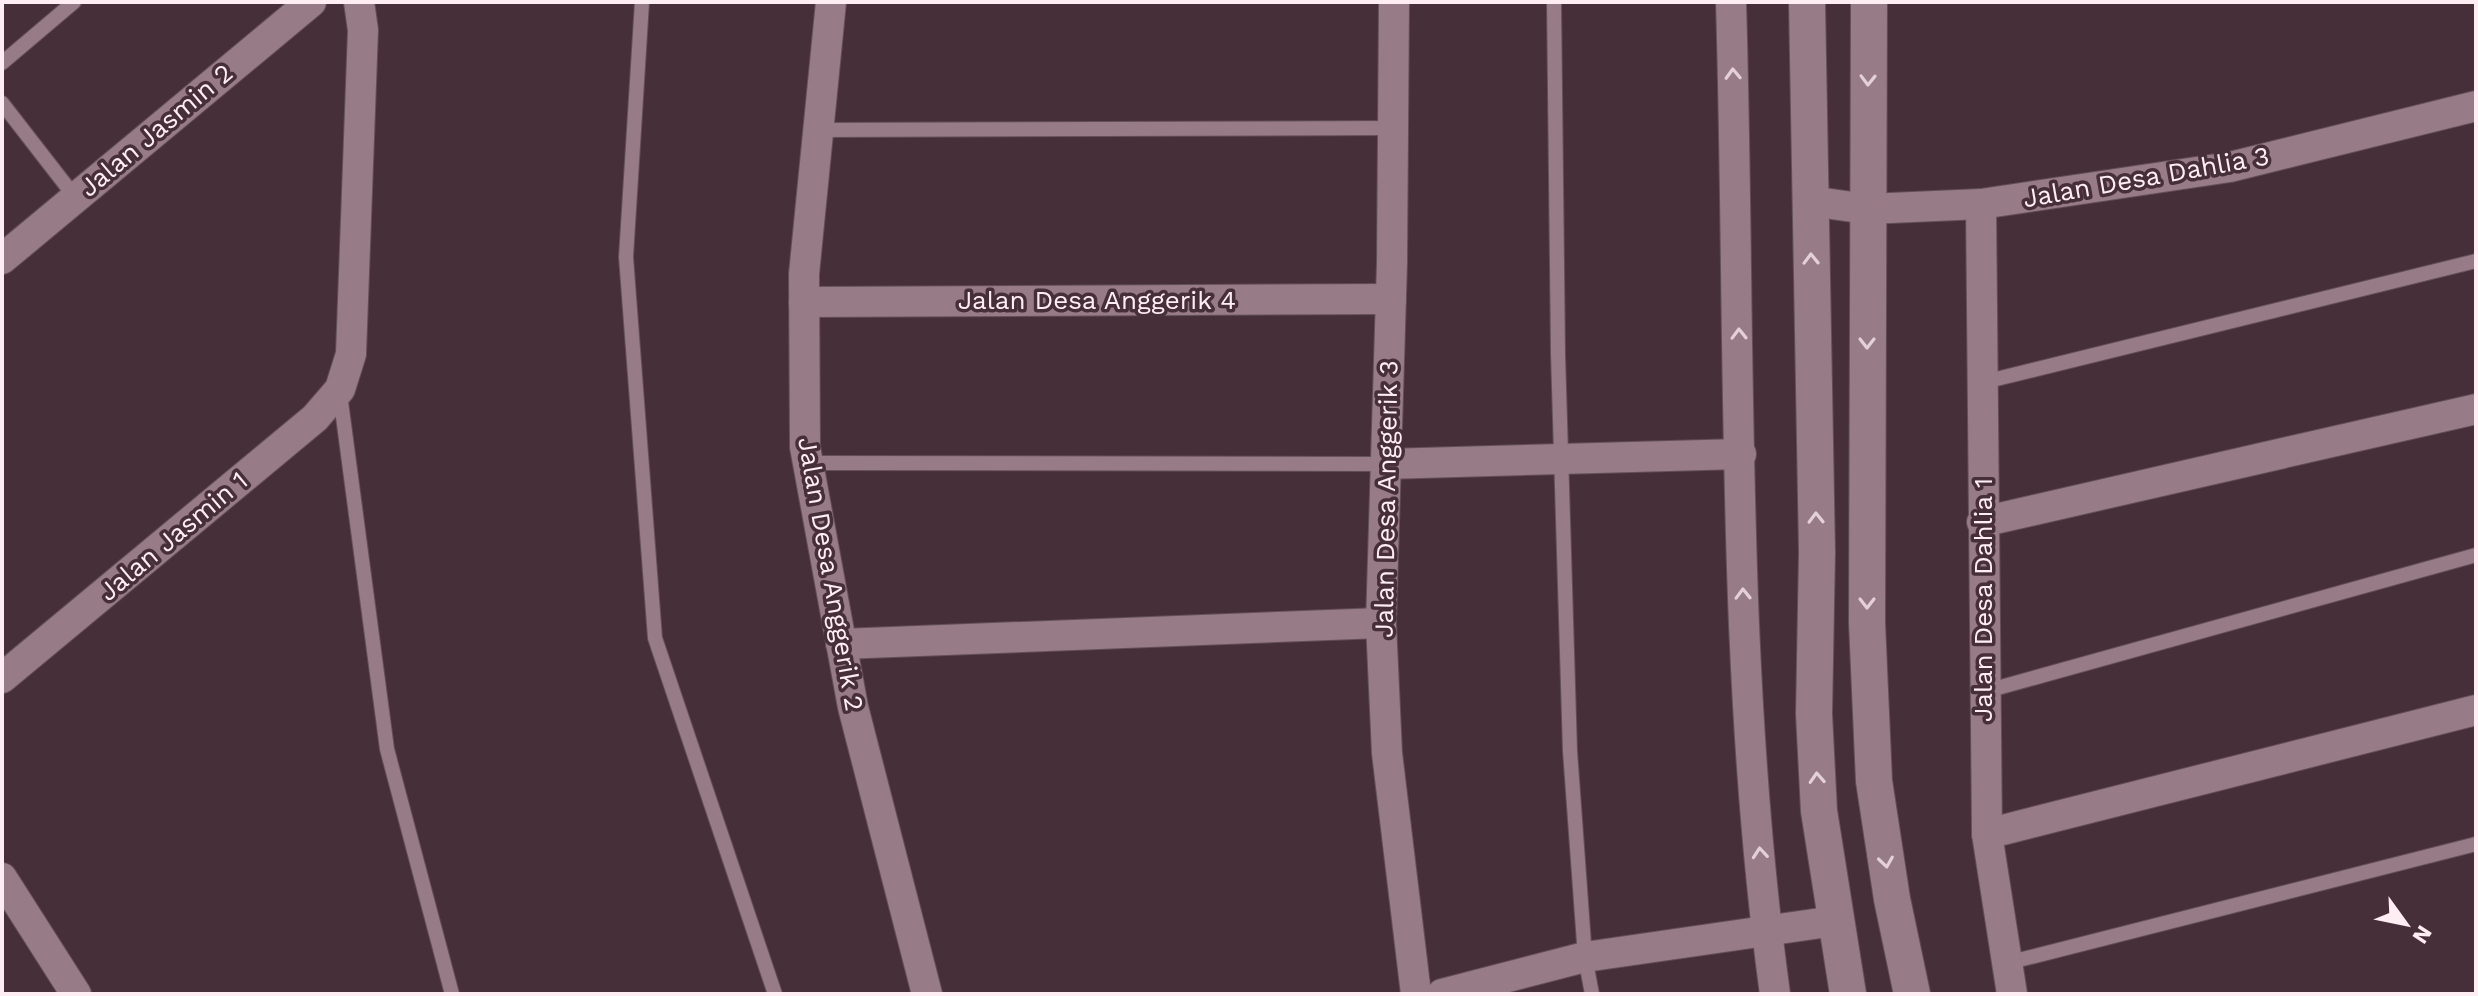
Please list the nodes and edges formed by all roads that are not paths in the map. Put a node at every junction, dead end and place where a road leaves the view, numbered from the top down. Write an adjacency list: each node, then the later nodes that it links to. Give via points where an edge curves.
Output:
1 (74, 2): 11 (lane)
2 (311, 2): 16 (street, Jalan Jasmin 2)
3 (359, 2): 25 (street, via 363,30 351,354)
4 (642, 2): 47 (lane, via 626,257 655,638)
5 (831, 2): 15 (street, Jalan Desa Anggerik 2)
6 (1394, 2): 14 (street, Jalan Desa Anggerik 3)
7 (1554, 2): 28 (lane)
8 (1731, 2): 27 (street, one-way to 8)
9 (1807, 2): 17 (street)
10 (1869, 2): 19 (street, one-way to 19)
11 (2, 63)
12 (2, 103): 16 (lane)
13 (2476, 106): 18 (street, Jalan Desa Dahlia 3, via 2230,167)
14 (1393, 128): 15 (lane); 22 (street, Jalan Desa Anggerik 3)
15 (818, 130): 23 (street, Jalan Desa Anggerik 2)
16 (75, 197): 20 (street, Jalan Jasmin 2)
17 (1810, 201): 19 (street, Jalan Desa Dahlia 3); 41 (street, one-way to 17, via 1819,811 1814,714 1817,552)
18 (1981, 204): 19 (street, Jalan Desa Dahlia 3); 24 (street, Jalan Desa Dahlia 1)
19 (1867, 209): 54 (street, one-way to 54, via 1867,623 1874,781)
20 (2, 259)
21 (2476, 261): 24 (lane)
22 (1391, 299): 23 (street, Jalan Desa Anggerik 4); 30 (street, Jalan Desa Anggerik 3)
23 (804, 302): 29 (street, Jalan Desa Anggerik 2)
24 (1984, 382): 31 (street, Jalan Desa Dahlia 1)
25 (340, 389): 35 (street, Jalan Jasmin 1, via 315,418); 46 (lane, via 387,749)
26 (2476, 409): 31 (street)
27 (1741, 454): 28 (street); 42 (street, one-way to 27, via 1744,656)
28 (1561, 459): 30 (street); 43 (lane, via 1570,751)
29 (808, 463): 30 (lane); 34 (street, Jalan Desa Anggerik 2)
30 (1385, 464): 33 (street, Jalan Desa Anggerik 3)
31 (1982, 522): 36 (street, Jalan Desa Dahlia 1)
32 (2476, 555): 36 (lane)
33 (1381, 623): 34 (street); 49 (street, Jalan Desa Anggerik 3, via 1387,753)
34 (841, 644): 48 (street, Jalan Desa Anggerik 2)
35 (2, 678)
36 (1983, 692): 38 (street, Jalan Desa Dahlia 1)
37 (2476, 710): 38 (street)
38 (1987, 834): 44 (street, Jalan Desa Dahlia 1)
39 (2476, 844): 44 (lane)
40 (2, 878): 45 (street)
41 (1835, 921): 42 (street); 53 (street)
42 (1766, 931): 43 (street); 52 (street)
43 (1585, 957): 50 (street); 51 (lane)
44 (2007, 963): 55 (street, Jalan Desa Dahlia 1)
45 (76, 994)
46 (452, 994)
47 (775, 994)
48 (927, 994)
49 (1416, 994)
50 (1442, 994)
51 (1592, 994)
52 (1775, 994)
53 (1848, 994)
54 (1912, 994)
55 (2012, 994)

